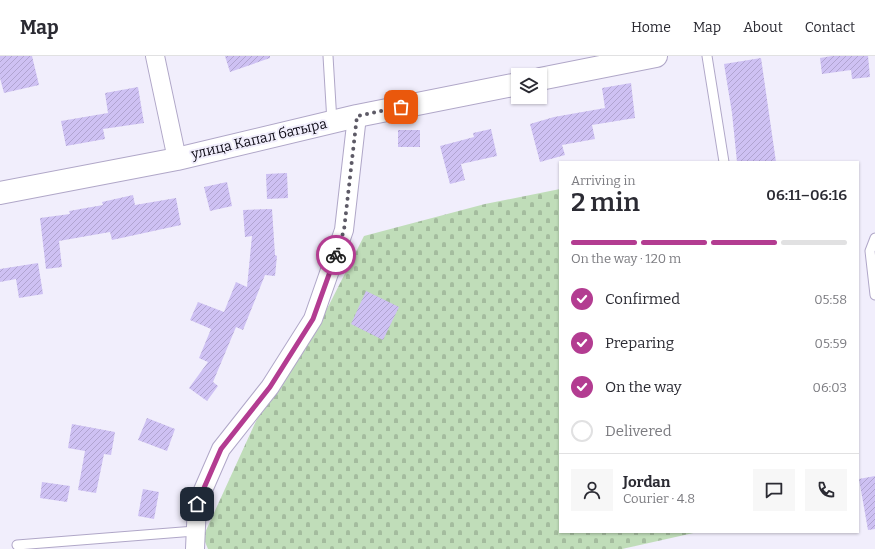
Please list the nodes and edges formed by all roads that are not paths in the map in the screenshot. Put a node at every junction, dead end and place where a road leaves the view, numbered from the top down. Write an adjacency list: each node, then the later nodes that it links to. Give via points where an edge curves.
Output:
1 (155, 56): 9 (street)
2 (328, 56): 8 (lane)
3 (656, 56): 5 (main road)
4 (707, 56): 10 (lane)
5 (547, 78)
6 (511, 85): 7 (main road, улица Капал батыра)
7 (357, 116): 8 (main road, улица Капал батыра); 14 (street, via 344,230 313,319 270,387 221,449 197,504)
8 (332, 122): 9 (main road, улица Капал батыра)
9 (177, 159): 11 (main road, улица Капал батыра)
10 (724, 161)
11 (0, 193)
12 (875, 238): 13 (lane, via 870,251)
13 (875, 295)
14 (195, 531): 15 (lane); 16 (street)
15 (17, 545)
16 (195, 549)

